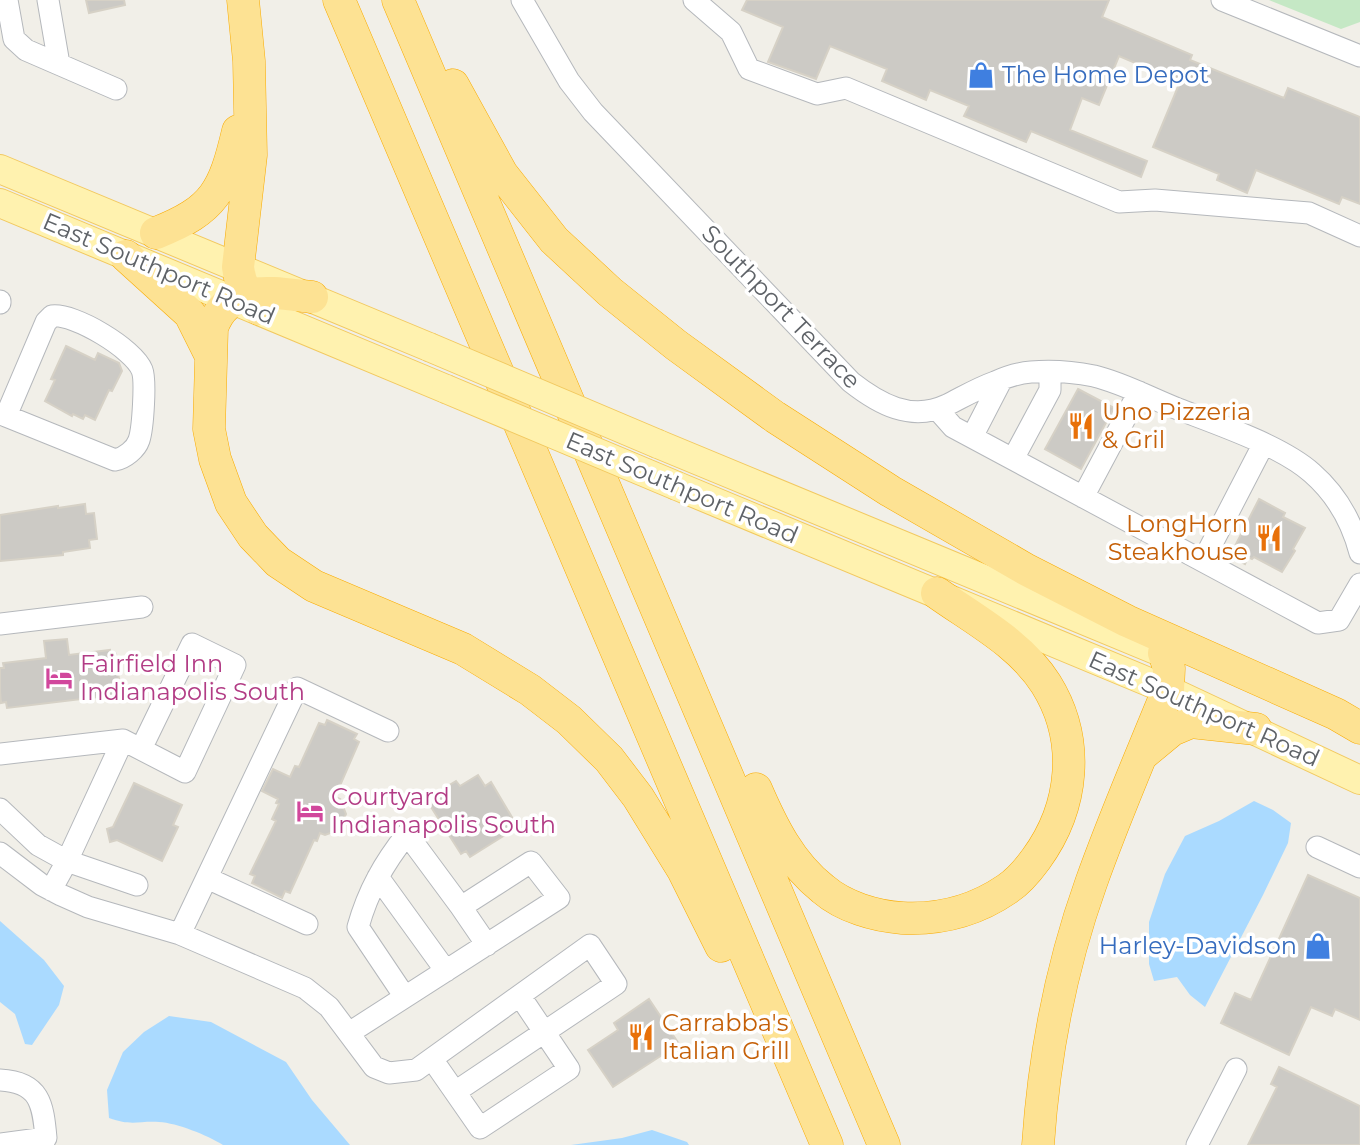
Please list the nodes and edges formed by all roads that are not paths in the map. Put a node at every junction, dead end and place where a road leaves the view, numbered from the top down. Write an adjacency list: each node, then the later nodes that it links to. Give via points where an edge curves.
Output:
1 (6, 0): 11 (street, via 14,39 26,50)
2 (48, 0): 11 (street)
3 (243, 0): 12 (highway)
4 (339, 0): 70 (highway)
5 (398, 0): 36 (highway)
6 (406, 0): 40 (highway, via 502,174 554,240 676,345 890,492 1027,570)
7 (522, 0): 25 (street, Southport Terrace, via 569,81 593,112 850,382 894,409)
8 (694, 0): 17 (street, via 731,32 749,69 817,94 846,88 1119,202 1155,200 1309,213)
9 (1222, 0): 10 (street)
10 (1360, 56)
11 (59, 64): 13 (street)
12 (248, 88): 16 (highway, via 219,190 207,206); 19 (highway, via 251,155)
13 (116, 89)
14 (0, 169): 16 (main road, East Southport Road)
15 (0, 203): 18 (main road, East Southport Road)
16 (156, 233): 19 (main road, East Southport Road)
17 (1360, 236)
18 (126, 256): 19 (main road, East Southport Road); 21 (highway, via 190,314)
19 (245, 294): 20 (highway); 21 (highway, via 222,306 217,314); 34 (main road, East Southport Road, bridge, via 446,389)
20 (312, 297): 38 (main road, East Southport Road, bridge)
21 (211, 357): 70 (highway, via 209,429 215,460 231,503 253,536 278,562 314,586 463,649 508,674 569,720 609,759 668,842)
22 (1049, 372): 23 (street, Southport Terrace); 24 (street, Southport Terrace, via 1095,377); 29 (street, via 1050,390)
23 (1002, 379): 25 (street, Southport Terrace); 27 (street)
24 (1139, 392): 28 (street, Southport Terrace); 30 (street)
25 (937, 409): 27 (street, via 953,427)
26 (3, 415): 26 (street, via 122,459 139,442 144,374 135,359 97,330 52,316)
27 (972, 437): 29 (street)
28 (1263, 445): 31 (street, Southport Terrace, via 1287,456 1327,487 1349,521); 32 (street)
29 (1013, 459): 30 (street)
30 (1083, 497): 32 (street)
31 (1360, 554)
32 (1203, 561): 33 (street, via 1318,623 1339,620)
33 (1360, 584)
34 (937, 593): 36 (highway, via 1010,644 1038,674 1062,717 1070,759 1060,819 1025,874 977,907 926,919 886,917 838,899 796,863 772,827 691,643); 39 (main road, East Southport Road)
35 (142, 607): 37 (street)
36 (656, 609): 73 (highway)
37 (0, 624)
38 (1164, 653): 39 (highway); 43 (main road, East Southport Road)
39 (1168, 690): 41 (main road, East Southport Road); 46 (highway)
40 (1360, 728)
41 (1255, 729): 46 (highway, via 1191,722 1172,730); 47 (main road, East Southport Road)
42 (388, 731): 54 (street, via 297,688)
43 (1360, 737)
44 (132, 745): 44 (street, via 192,644 235,665 185,772); 45 (street); 51 (street)
45 (0, 754)
46 (1142, 755): 74 (highway, via 1090,885 1069,956 1051,1036)
47 (1360, 780)
48 (0, 809): 51 (street, via 38,845)
49 (1317, 847): 52 (street)
50 (0, 853): 56 (street)
51 (67, 861): 55 (street); 56 (street)
52 (1360, 867)
53 (378, 877): 57 (street, via 407,834); 61 (street); 63 (street, via 358,927)
54 (207, 878): 58 (street); 59 (street)
55 (137, 884)
56 (51, 890): 59 (street, via 88,907)
57 (461, 906): 60 (street); 60 (street, via 531,862 559,898)
58 (307, 924)
59 (180, 934): 65 (street, via 305,988 329,1007)
60 (487, 945): 61 (street)
61 (446, 971): 63 (street)
62 (520, 996): 64 (street); 64 (street, via 590,945 616,984); 66 (street)
63 (405, 997): 65 (street)
64 (546, 1031): 69 (street); 69 (street, via 569,1069 480,1128)
65 (349, 1033): 66 (street, via 374,1067 389,1073)
66 (424, 1064): 69 (street)
67 (1236, 1069): 75 (street)
68 (0, 1080): 71 (street, via 19,1083 38,1097)
69 (455, 1092)
70 (821, 1132)
71 (46, 1142): 72 (street)
72 (0, 1144)
73 (884, 1145)
74 (1038, 1145)
75 (1197, 1145)

